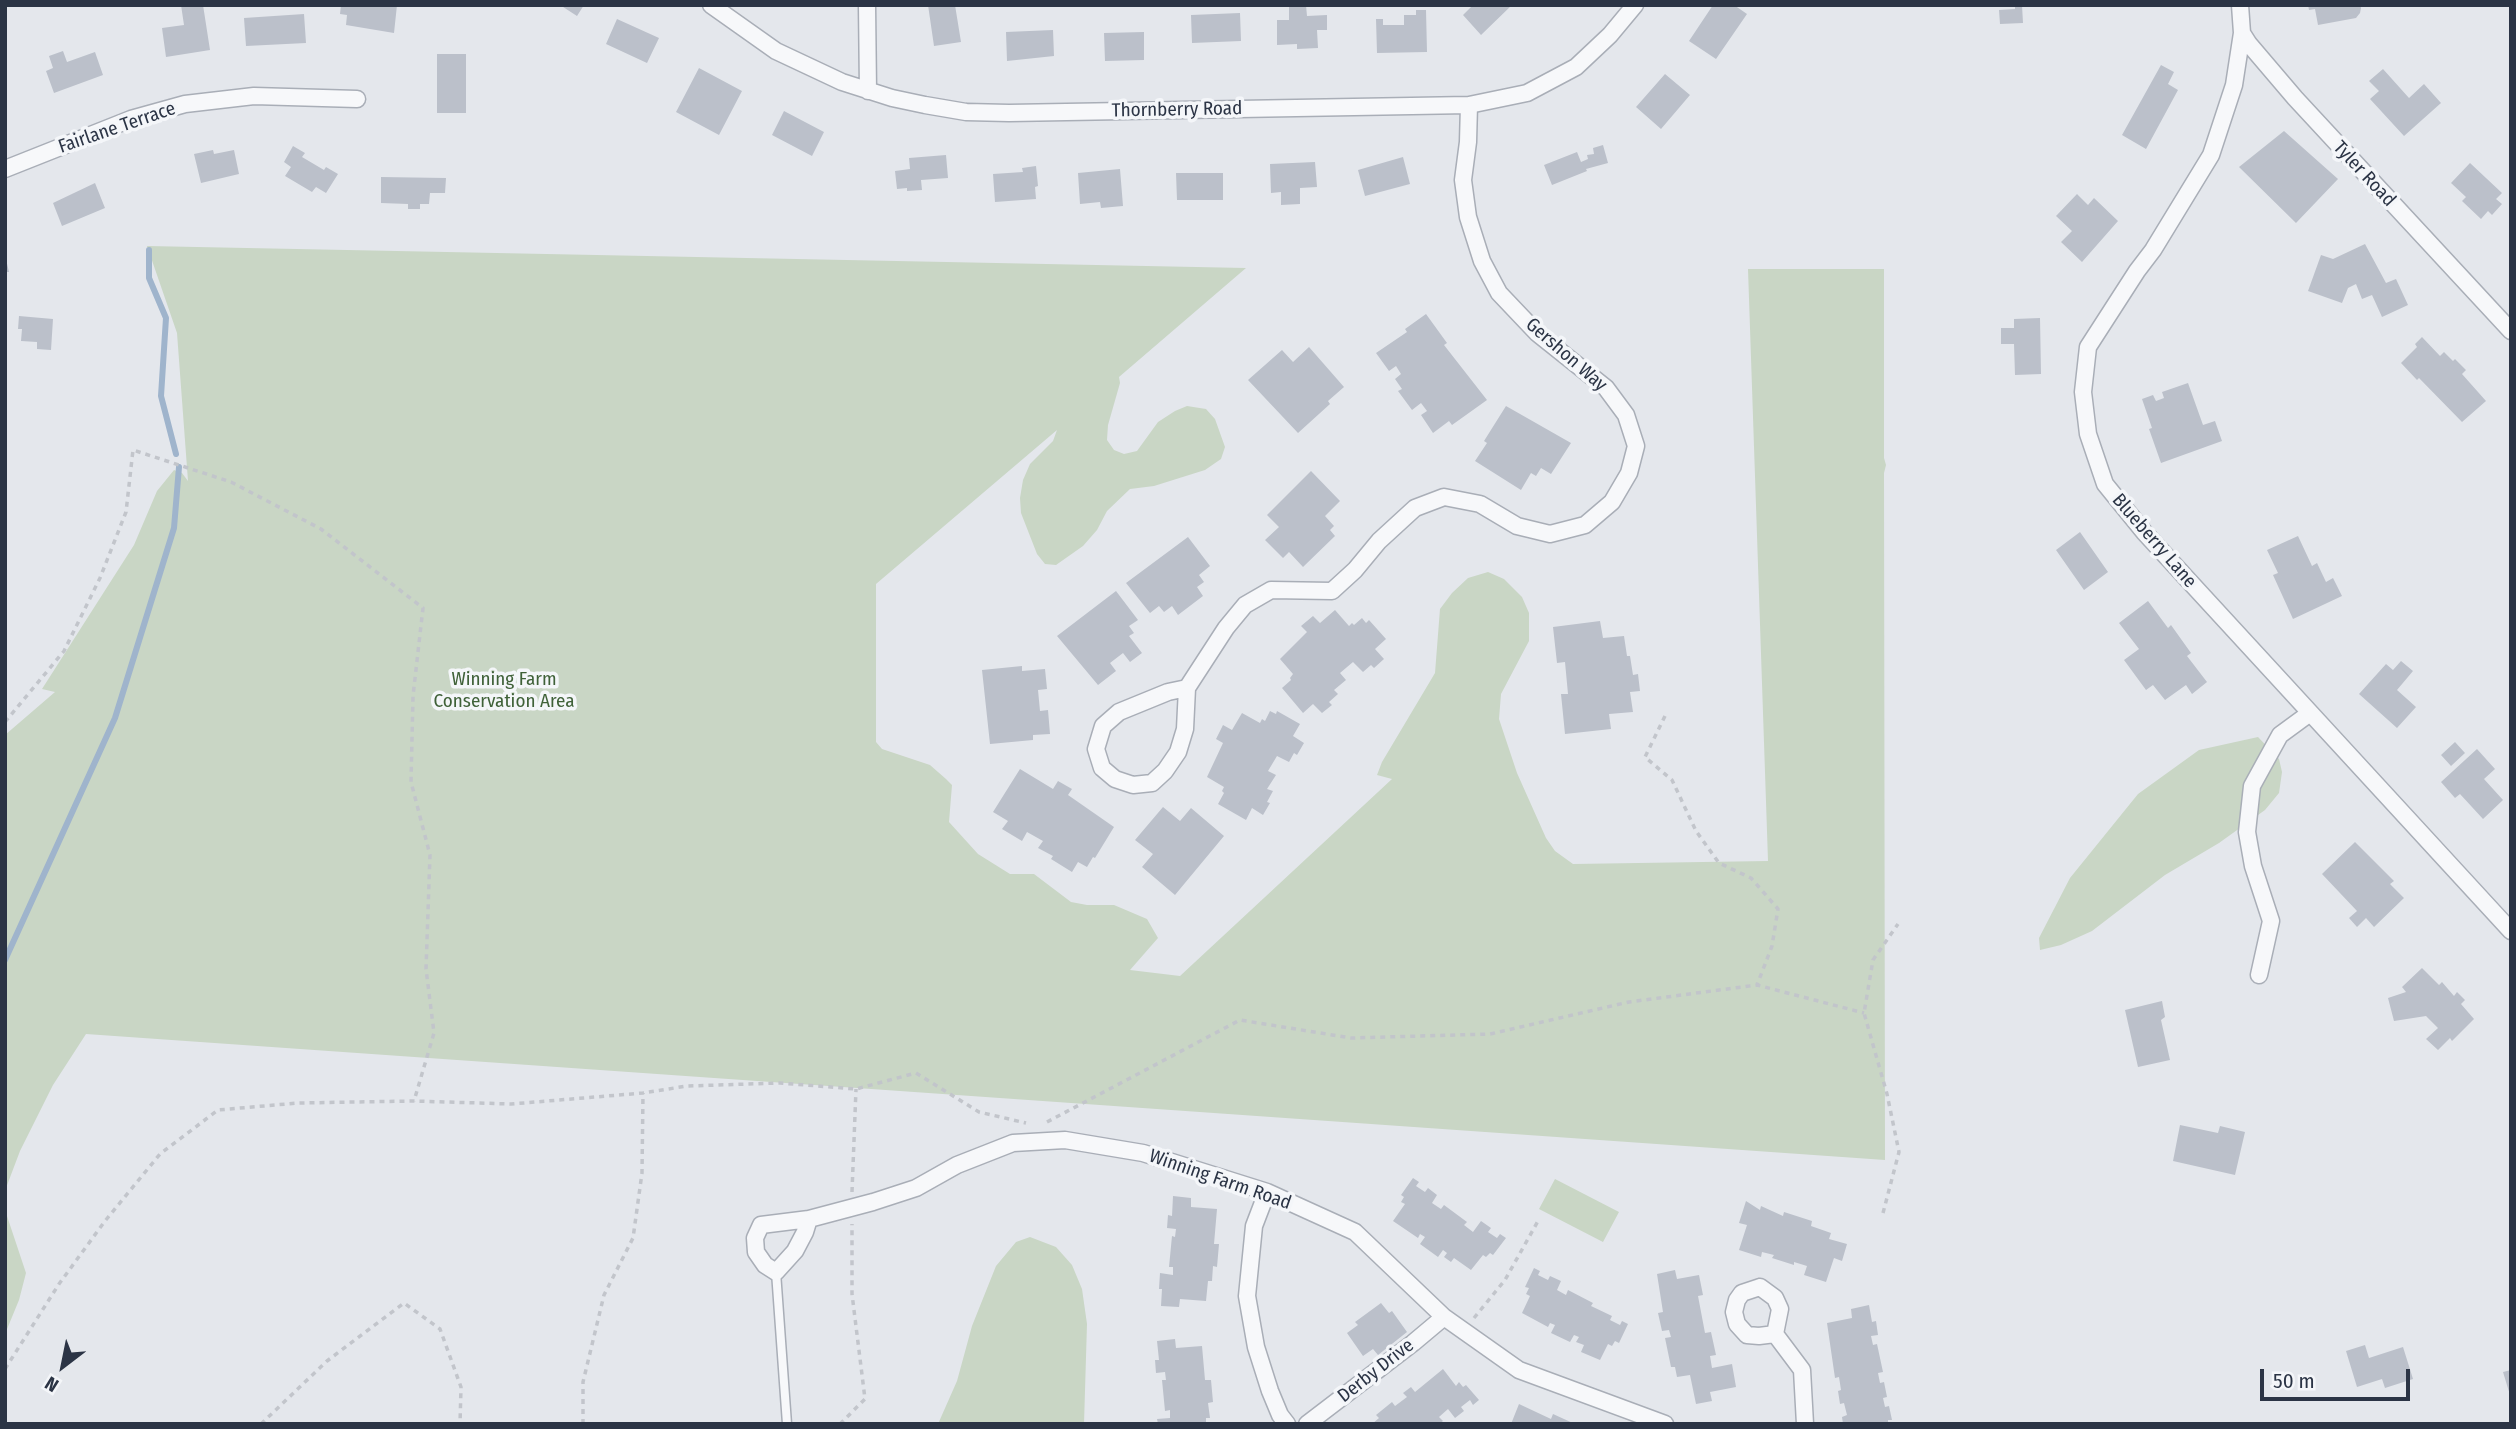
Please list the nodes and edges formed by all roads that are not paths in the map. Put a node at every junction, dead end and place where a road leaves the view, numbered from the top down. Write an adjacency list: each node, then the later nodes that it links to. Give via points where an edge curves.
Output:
1 (711, 5): 6 (street, Thornberry Road, via 776,51)
2 (867, 5): 6 (street)
3 (1635, 5): 8 (street, Thornberry Road, via 1576,67 1527,93)
4 (2240, 5): 5 (street)
5 (2242, 33): 10 (street, Tyler Road, via 2295,98); 12 (street, Blueberry Lane, via 2234,85 2211,155 2088,347 2082,392 2088,434 2105,484)
6 (868, 91): 8 (street, Thornberry Road, via 966,112)
7 (357, 99): 9 (street, Fairlane Terrace, via 254,96 185,104 131,119)
8 (1469, 105): 11 (street, Gershon Way, via 1463,180 1482,261 1499,293 1537,333 1606,388 1626,415 1636,446 1629,473 1612,502 1585,525 1550,534 1517,526 1468,501 1444,497 1415,508 1332,590 1271,590 1245,605)
9 (5, 169)
10 (2511, 331)
11 (1187, 688): 11 (street, via 1119,712 1104,726 1096,749 1102,768 1133,785 1152,783 1165,771 1178,752 1185,729)
12 (2310, 713): 13 (street, Blueberry Lane); 14 (street, via 2280,735 2252,786 2247,832 2271,921)
13 (2511, 931)
14 (2259, 975)
15 (1267, 1192): 16 (street, Winning Farm Road, via 1143,1153 1065,1140 1013,1143 916,1188); 18 (street, Winning Farm Road, via 1355,1231); 21 (street, via 1255,1226 1247,1296 1256,1347)
16 (809, 1219): 17 (street, via 806,1233); 17 (street, Winning Farm Road, via 761,1225 755,1238 756,1252)
17 (776, 1272): 20 (lane)
18 (1444, 1317): 22 (street, Derby Drive); 23 (street, Winning Farm Road, via 1519,1370)
19 (1774, 1334): 24 (street, via 1802,1370)
20 (787, 1424)
21 (1287, 1424)
22 (1307, 1424)
23 (1665, 1424)
24 (1805, 1424)

